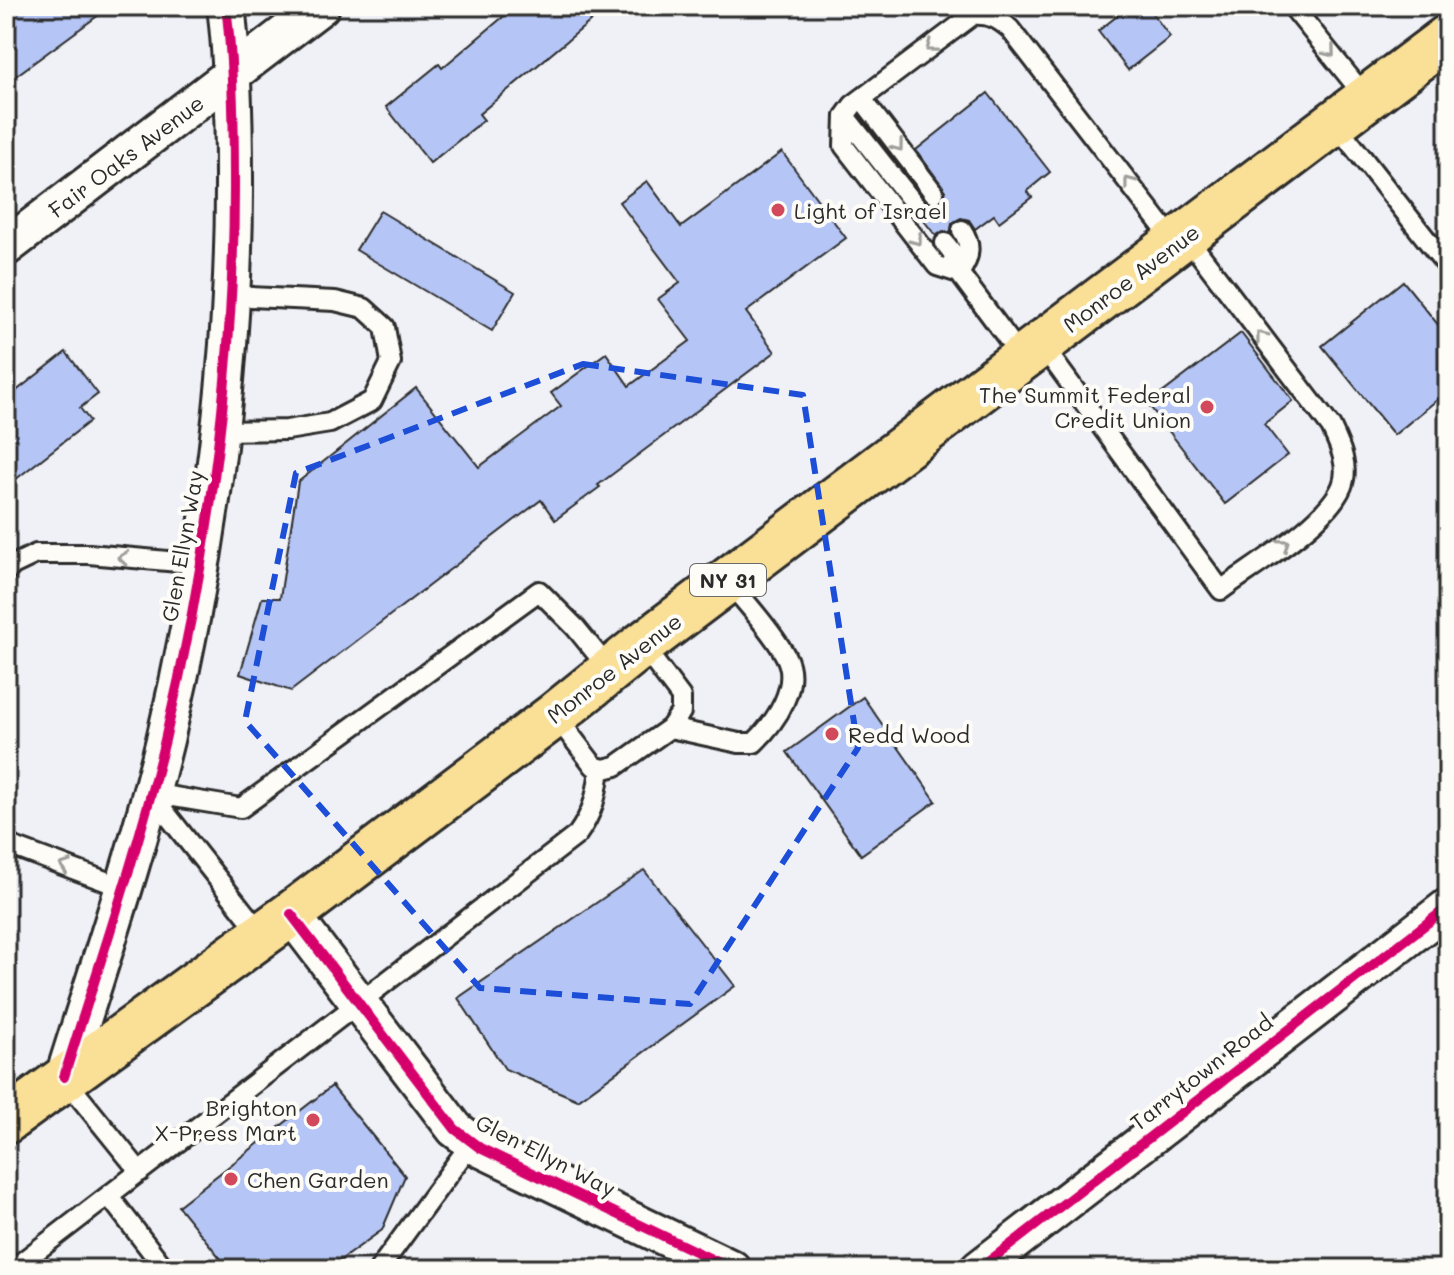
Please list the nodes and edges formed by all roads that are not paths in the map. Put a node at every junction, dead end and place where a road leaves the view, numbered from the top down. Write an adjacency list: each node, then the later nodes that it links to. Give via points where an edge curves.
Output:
1 (226, 6): 5 (street, Glen Ellyn Way)
2 (321, 6): 5 (street, Fair Oaks Avenue)
3 (1292, 6): 7 (lane, one-way to 7)
4 (1448, 37): 7 (main road, Monroe Avenue / NY 31)
5 (231, 75): 14 (street, Fair Oaks Avenue); 17 (street, Glen Ellyn Way)
6 (862, 99): 8 (lane); 9 (lane, one-way to 9); 12 (lane, one-way to 6, via 1000,19 973,15)
7 (1351, 111): 12 (main road, Monroe Avenue / NY 31); 15 (lane)
8 (845, 116): 10 (lane); 16 (lane, one-way to 16, via 844,146 937,266)
9 (934, 193)
10 (916, 206)
11 (962, 230): 16 (lane, via 969,250)
12 (1181, 240): 18 (main road, Monroe Avenue / NY 31); 18 (lane, one-way to 12, via 1221,590 1325,513 1343,484 1344,454 1331,427)
13 (945, 243): 16 (lane)
14 (6, 247)
15 (1448, 267)
16 (959, 273): 18 (lane)
17 (231, 296): 19 (street, Glen Ellyn Way); 19 (lane, via 335,301 364,308 385,327 391,362 372,401 330,423)
18 (1033, 352): 22 (main road, Monroe Avenue / NY 31)
19 (221, 431): 20 (street, Glen Ellyn Way)
20 (201, 564): 21 (lane, one-way to 21, via 36,554); 27 (street, Glen Ellyn Way)
21 (6, 572)
22 (728, 580): 23 (main road, Monroe Avenue / NY 31); 25 (lane, via 787,657 786,701 754,743)
23 (626, 657): 24 (main road, Monroe Avenue / NY 31); 25 (lane, via 681,697 681,712); 27 (lane, via 539,591 241,808)
24 (555, 715): 26 (lane); 31 (main road, Monroe Avenue / NY 31)
25 (670, 728): 26 (lane, via 616,766)
26 (600, 768): 32 (lane, via 597,796 577,835)
27 (150, 793): 29 (street, Glen Ellyn Way); 31 (lane)
28 (6, 844): 29 (lane, one-way to 28)
29 (124, 888): 33 (street, Glen Ellyn Way)
30 (1448, 907): 42 (street, Tarrytown Road)
31 (276, 925): 32 (street, Glen Ellyn Way); 33 (main road, Monroe Avenue / NY 31)
32 (360, 1004): 35 (street, Glen Ellyn Way, via 455,1129); 36 (lane)
33 (64, 1077): 34 (main road, Monroe Avenue / NY 31); 36 (lane)
34 (6, 1121)
35 (472, 1142): 40 (lane); 41 (street, Glen Ellyn Way)
36 (140, 1172): 37 (lane)
37 (109, 1196): 38 (lane); 39 (lane)
38 (13, 1269)
39 (165, 1269)
40 (379, 1269)
41 (732, 1269)
42 (979, 1269)

